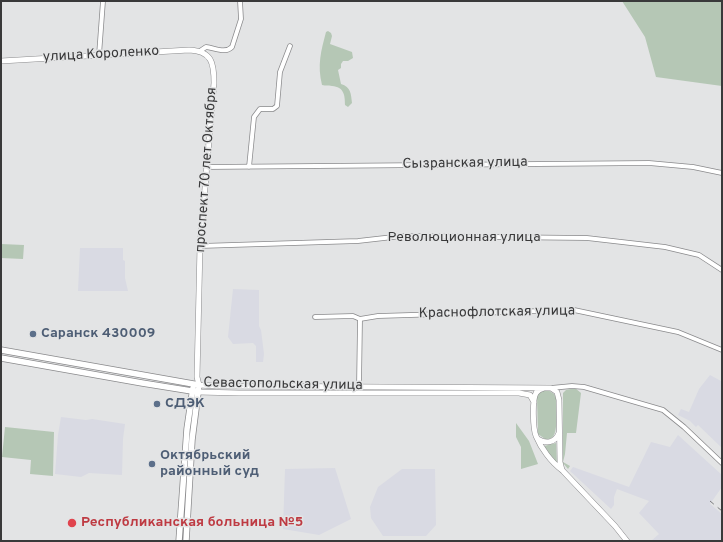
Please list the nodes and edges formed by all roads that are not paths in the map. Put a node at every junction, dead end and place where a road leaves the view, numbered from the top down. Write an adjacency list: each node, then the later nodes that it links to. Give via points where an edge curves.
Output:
1 (103, 1): 5 (street)
2 (240, 1): 4 (street, via 241,19 232,47 223,51 206,47)
3 (290, 46): 8 (street, via 280,72 277,106 273,109 260,109 254,117)
4 (200, 51): 5 (street, улица Короленко); 7 (street, проспект 70 лет Октября, via 209,58 214,72)
5 (99, 55): 6 (street, улица Короленко)
6 (1, 61)
7 (206, 167): 8 (street, Сызранская улица); 10 (street, проспект 70 лет Октября)
8 (249, 167): 9 (street, Сызранская улица, via 649,163 694,167)
9 (722, 174)
10 (200, 246): 11 (street, Революционная улица, via 358,241 402,236 587,238 665,247 698,255); 17 (street, проспект 70 лет Октября)
11 (722, 270)
12 (314, 317): 13 (street, Краснофлотская улица, via 353,316)
13 (360, 319): 15 (street, Краснофлотская улица, via 378,316 574,310 678,332); 20 (street)
14 (1, 350): 17 (main road, Севастопольская улица)
15 (722, 350)
16 (1, 358): 24 (main road, Севастопольская улица)
17 (196, 384): 18 (street, Севастопольская улица); 24 (main road)
18 (264, 386): 19 (street, Севастопольская улица); 25 (street)
19 (282, 386): 20 (street, Севастопольская улица); 26 (street)
20 (359, 386): 22 (street, Севастопольская улица); 27 (street)
21 (568, 386): 23 (street); 28 (street); 32 (street, via 584,387 663,410)
22 (544, 387): 23 (street, Севастопольская улица); 29 (street, via 538,390)
23 (551, 388): 28 (street)
24 (195, 391): 25 (street, Севастопольская улица); 34 (main road); 35 (main road, via 187,429)
25 (264, 393): 26 (street, Севастопольская улица)
26 (282, 393): 27 (street, Севастопольская улица)
27 (358, 393): 29 (street, Севастопольская улица, via 519,393 530,395)
28 (559, 396): 30 (street)
29 (534, 402): 31 (street)
30 (559, 431): 31 (street, via 556,439 550,442 542,442); 33 (street)
31 (536, 437): 33 (street, via 553,464)
32 (722, 463)
33 (562, 470): 40 (street)
34 (190, 482): 35 (main road); 37 (main road)
35 (184, 483): 36 (main road)
36 (180, 528): 37 (main road); 38 (main road)
37 (187, 529): 39 (main road)
38 (179, 541)
39 (186, 541)
40 (627, 541)

